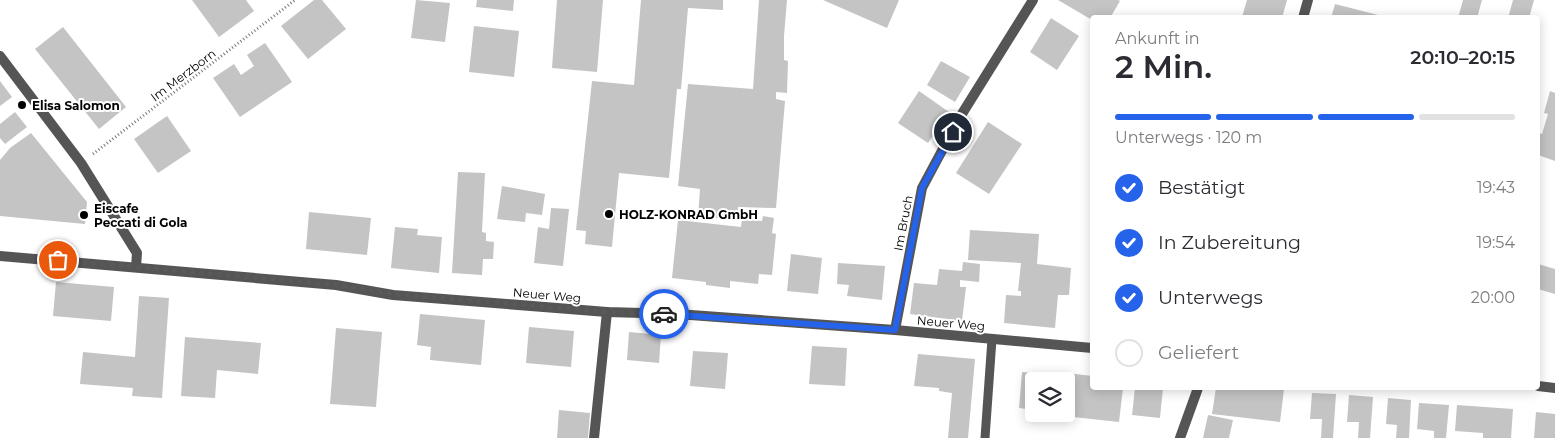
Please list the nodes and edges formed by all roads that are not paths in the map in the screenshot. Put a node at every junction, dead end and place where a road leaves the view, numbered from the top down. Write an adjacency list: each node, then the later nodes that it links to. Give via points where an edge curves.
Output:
1 (1033, 0): 8 (street, Im Bruch, via 960,118 922,188)
2 (1308, 0): 3 (street)
3 (1305, 15)
4 (0, 56): 6 (street, via 81,163 137,253)
5 (0, 256): 6 (street, Neuer Weg)
6 (136, 267): 7 (street, Neuer Weg)
7 (607, 312): 8 (street, Neuer Weg); 14 (street)
8 (895, 330): 9 (street, Neuer Weg)
9 (992, 339): 10 (street, Neuer Weg); 15 (lane)
10 (1090, 348)
11 (1540, 386): 12 (street)
12 (1555, 388)
13 (1197, 390): 16 (street)
14 (594, 438)
15 (985, 438)
16 (1180, 438)

